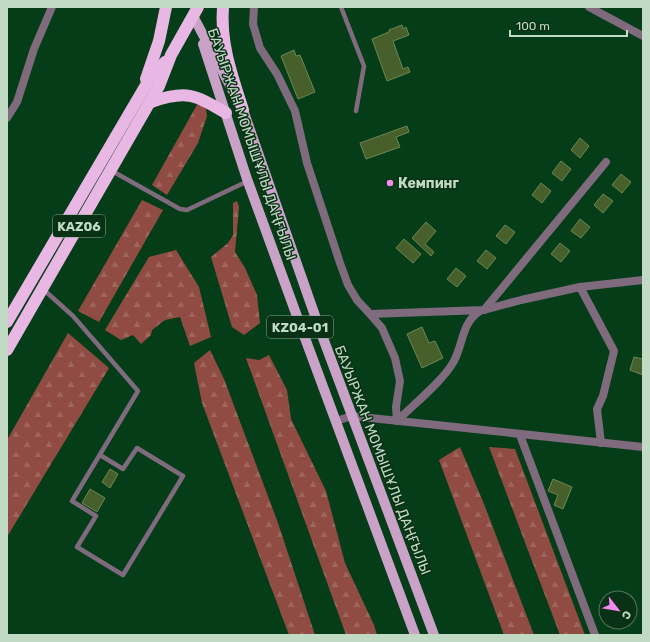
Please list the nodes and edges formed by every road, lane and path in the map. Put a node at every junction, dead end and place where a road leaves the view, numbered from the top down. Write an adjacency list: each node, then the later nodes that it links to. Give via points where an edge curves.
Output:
1 (52, 7): 13 (street, via 34,48 17,102)
2 (166, 7): 9 (highway)
3 (223, 7): 10 (highway, KZ04-01, via 225,48)
4 (254, 7): 21 (street, via 253,24 260,48 277,74 295,111 307,163 348,285 356,300)
5 (341, 7): 11 (lane, via 364,66)
6 (595, 8): 8 (street)
7 (194, 10): 9 (highway, KАZ06, via 171,55 149,80); 10 (main road, БАУЫРЖАН МОМЫШҰЛЫ ДАҢҒЫЛЫ / KZ04-01); 12 (main road, БАУЫРЖАН МОМЫШҰЛЫ ДАҢҒЫЛЫ / KZ04-01)
8 (643, 36)
9 (146, 98): 12 (highway, via 193,96); 15 (highway, KАZ06); 22 (highway, KАZ06)
10 (243, 110): 24 (main road, БАУЫРЖАН МОМЫШҰЛЫ ДАҢҒЫЛЫ / KZ04-01)
11 (356, 111)
12 (226, 112): 16 (main road, БАУЫРЖАН МОМЫШҰЛЫ ДАҢҒЫЛЫ / KZ04-01)
13 (7, 118)
14 (606, 162): 20 (street)
15 (111, 170): 16 (lane, via 186,210); 19 (highway, KАZ06)
16 (248, 181): 25 (main road, БАУЫРЖАН МОМЫШҰЛЫ ДАҢҒЫЛЫ / KZ04-01)
17 (643, 280): 18 (street)
18 (580, 287): 20 (street); 28 (street, via 614,351 603,396 597,409)
19 (42, 289): 23 (highway, KАZ06); 30 (lane, via 73,316 138,390)
20 (482, 310): 21 (street); 26 (street, via 473,315 466,324 454,361 447,372)
21 (370, 314): 26 (street, via 382,328 395,358 400,380 396,407)
22 (7, 322)
23 (7, 350)
24 (352, 416): 25 (street); 26 (street); 32 (main road, БАУЫРЖАН МОМЫШҰЛЫ ДАҢҒЫЛЫ / KZ04-01)
25 (336, 421): 31 (main road, БАУЫРЖАН МОМЫШҰЛЫ ДАҢҒЫЛЫ / KZ04-01)
26 (398, 421): 27 (street)
27 (520, 435): 28 (street); 33 (street)
28 (601, 443): 29 (street)
29 (643, 447)
30 (100, 455): 30 (lane, via 72,501 96,516 77,547 123,575 183,476 137,448 123,469)
31 (415, 635)
32 (434, 635)
33 (595, 635)

